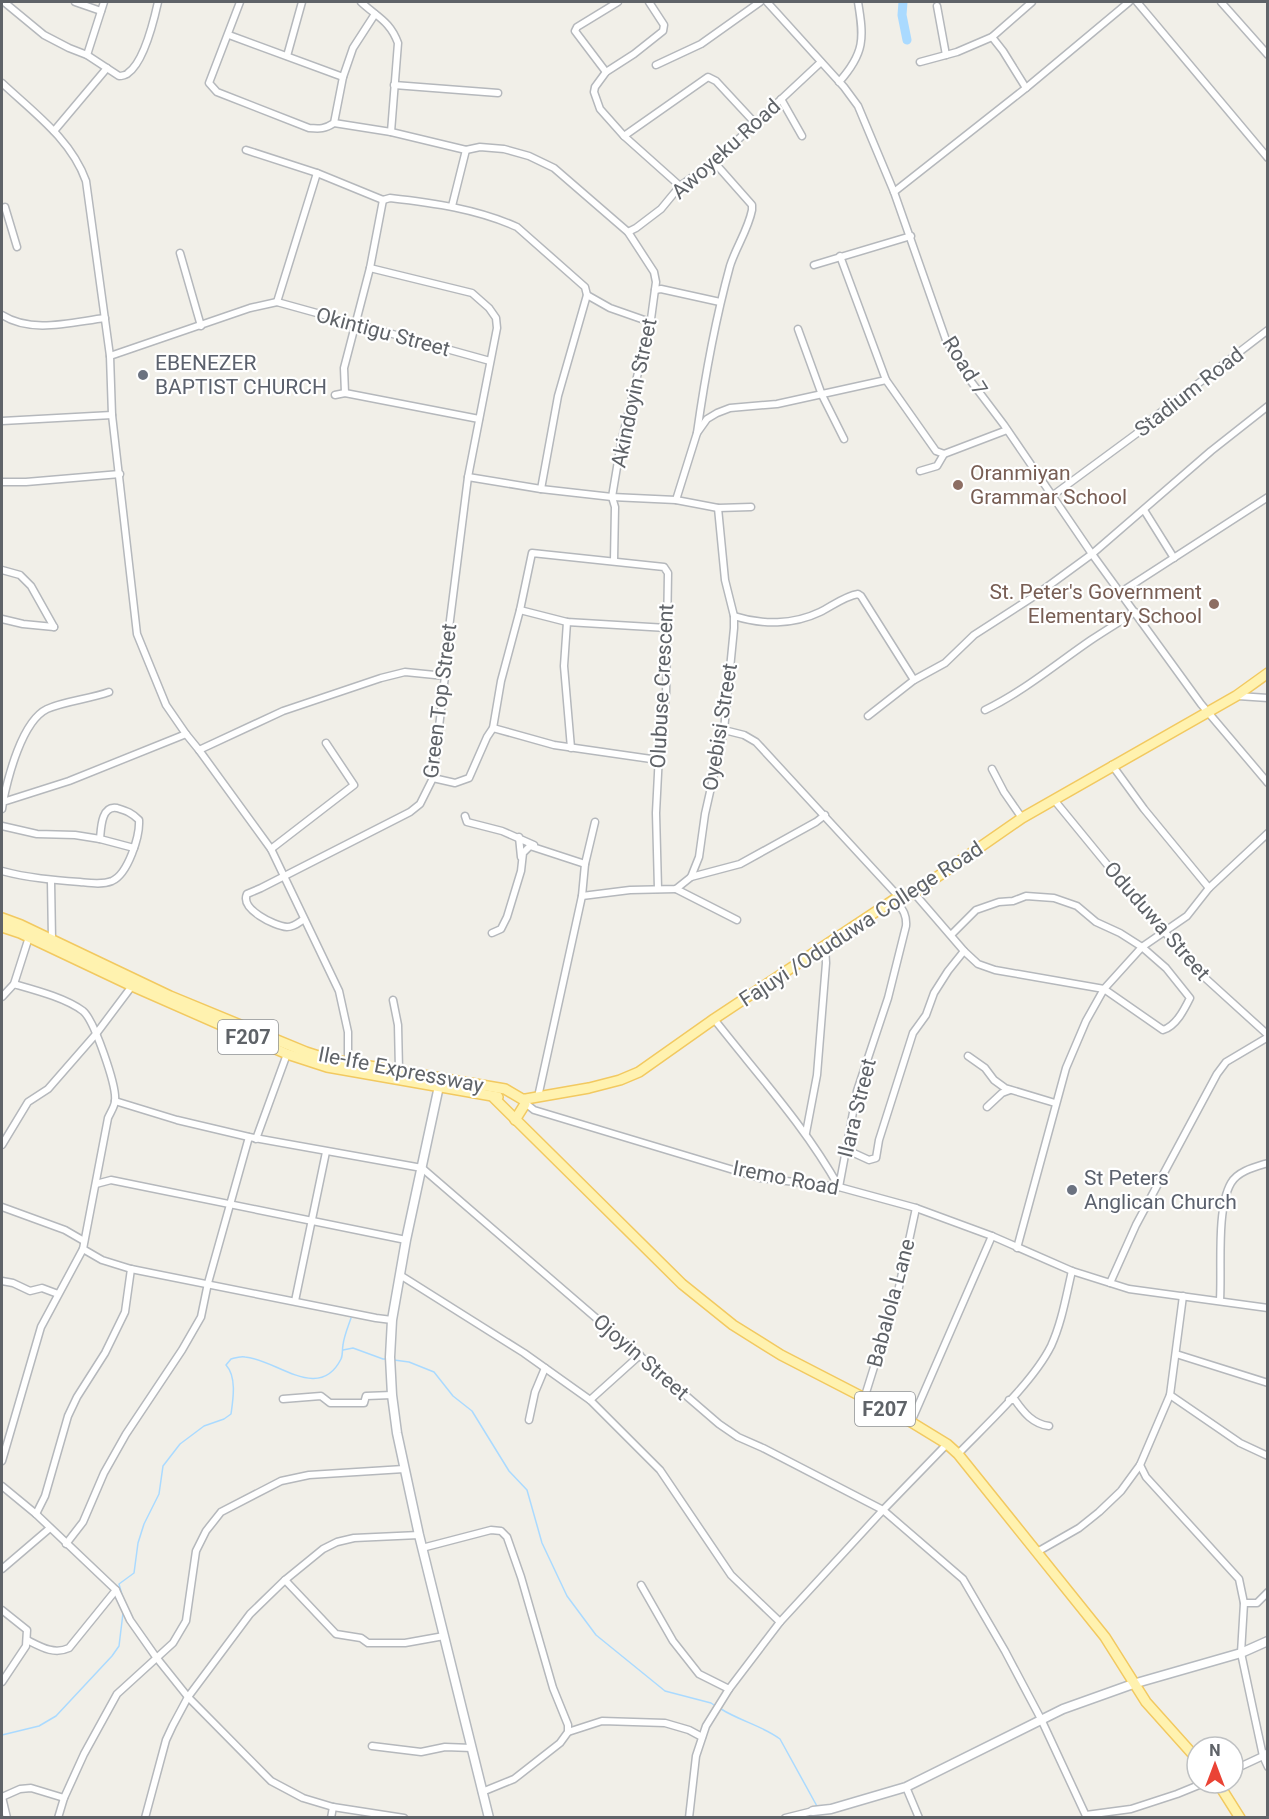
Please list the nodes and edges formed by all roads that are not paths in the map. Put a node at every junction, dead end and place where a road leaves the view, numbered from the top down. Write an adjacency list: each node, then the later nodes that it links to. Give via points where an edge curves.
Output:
1 (4, 2): 22 (street, via 44,35)
2 (75, 2): 18 (street)
3 (104, 2): 18 (street)
4 (158, 2): 29 (street, via 137,63 128,74 119,76)
5 (240, 2): 20 (street)
6 (302, 2): 24 (street)
7 (361, 2): 19 (street)
8 (618, 2): 30 (street, via 575,31)
9 (649, 2): 30 (street, via 664,25 663,31)
10 (760, 2): 28 (street, via 700,44)
11 (858, 2): 32 (street, via 863,32 860,49)
12 (1032, 2): 21 (street)
13 (1129, 2): 35 (street)
14 (1137, 2): 46 (street)
15 (1221, 2): 25 (street)
16 (770, 3): 26 (street, Road 7)
17 (937, 6): 23 (street)
18 (101, 12): 22 (street)
19 (375, 15): 31 (street, via 353,48); 34 (street, via 388,22 398,43)
20 (229, 35): 24 (street); 38 (street, Akindoyin Street, via 209,83 213,90 309,128 325,129)
21 (992, 36): 23 (street); 35 (street)
22 (87, 55): 29 (street)
23 (946, 55): 27 (street)
24 (287, 56): 31 (street)
25 (1268, 56)
26 (821, 62): 32 (street, Road 7); 37 (street, Awoyeku Road)
27 (920, 62)
28 (656, 66)
29 (107, 68): 40 (street)
30 (606, 72): 42 (street, via 595,87 595,97 600,109)
31 (343, 77): 38 (street)
32 (839, 82): 50 (street, Road 7, via 858,106)
33 (2, 83): 40 (street)
34 (394, 85): 36 (street); 41 (street)
35 (1026, 87): 50 (street)
36 (498, 93)
37 (781, 99): 39 (street, Awoyeku Road); 43 (street)
38 (334, 123): 41 (street, Akindoyin Street)
39 (755, 123): 42 (street, via 708,77); 47 (street, Awoyeku Road)
40 (54, 132): 66 (street, via 80,163 86,181)
41 (391, 132): 45 (street, Akindoyin Street)
42 (624, 136): 49 (street)
43 (802, 136)
44 (246, 150): 48 (street)
45 (466, 150): 52 (street); 54 (street, Akindoyin Street, via 504,149 554,168)
46 (1268, 158)
47 (714, 162): 49 (street, Awoyeku Road); 64 (street, via 752,205)
48 (317, 173): 51 (street); 63 (street)
49 (680, 186): 54 (street, Awoyeku Road, via 661,209)
50 (894, 192): 55 (street, Road 7)
51 (383, 200): 52 (street); 60 (street)
52 (452, 206): 62 (street, via 517,227 585,287)
53 (3, 208): 56 (street)
54 (627, 232): 61 (street, Akindoyin Street, via 654,272)
55 (911, 236): 58 (street); 82 (street, Road 7, via 946,340)
56 (17, 247)
57 (180, 253): 69 (street)
58 (840, 256): 59 (street); 74 (street)
59 (814, 265)
60 (370, 268): 68 (street); 73 (street, Green Top Street, via 472,293 496,318)
61 (655, 290): 64 (street, Akindoyin Street); 67 (street, Akindoyin Street)
62 (587, 295): 67 (street); 90 (street, via 558,396)
63 (277, 302): 68 (street, Okintigu Street); 69 (street)
64 (720, 302): 83 (street)
65 (2, 315): 66 (street, via 34,326)
66 (105, 318): 72 (street)
67 (650, 322): 92 (street, Akindoyin Street, via 630,399)
68 (356, 325): 73 (street, Okintigu Street); 75 (street, via 344,368)
69 (201, 326): 72 (street)
70 (798, 329): 77 (street)
71 (1268, 330): 91 (street, Stadium Road)
72 (110, 356): 79 (street)
73 (490, 361): 80 (street, Green Top Street)
74 (886, 380): 77 (street); 85 (street, via 936,452)
75 (345, 393): 76 (street); 80 (street)
76 (335, 395)
77 (822, 395): 83 (street, via 730,408 707,419); 84 (street)
78 (1268, 406): 97 (street)
79 (112, 415): 81 (street); 87 (street)
80 (479, 419): 88 (street, Green Top Street)
81 (2, 422)
82 (1007, 430): 85 (street); 91 (street, Road 7)
83 (697, 433): 94 (street)
84 (844, 439)
85 (944, 454): 86 (street, via 937,466)
86 (920, 471)
87 (120, 474): 89 (street); 120 (street, via 137,634 166,705)
88 (468, 477): 90 (street); 110 (street, Green Top Street)
89 (2, 482)
90 (541, 489): 92 (street)
91 (1052, 496): 98 (street, Road 7)
92 (612, 497): 94 (street); 100 (street, Akindoyin Street)
93 (1268, 497): 99 (street)
94 (676, 500): 96 (street)
95 (751, 507): 96 (street)
96 (718, 508): 105 (street, Oyebisi Street, via 724,580)
97 (1144, 510): 98 (street); 99 (street)
98 (1092, 554): 102 (street, Road 7); 111 (street, via 974,635 945,663)
99 (1174, 558): 102 (street)
100 (614, 561): 103 (street, Olubuse Crescent, via 532,554); 108 (street, Olubuse Crescent, via 667,569)
101 (2, 570): 106 (street, via 26,581 54,627)
102 (1121, 592): 104 (street, Road 7)
103 (520, 610): 107 (street); 118 (street, Olubuse Crescent)
104 (1135, 612): 115 (street, via 1006,700); 116 (street, Road 7)
105 (734, 616): 111 (street, via 753,622 804,619 858,594); 119 (street, Oyebisi Street)
106 (2, 619)
107 (567, 622): 108 (street); 122 (street, via 564,666)
108 (667, 628): 124 (street, Olubuse Crescent, via 666,695)
109 (1268, 673): 113 (main road, Fajuyi /Oduduwa College Road)
110 (445, 676): 123 (street, via 405,672 381,678 283,711); 127 (street, Green Top Street)
111 (914, 680): 117 (street)
112 (110, 692): 130 (street, via 61,703 34,719 7,780)
113 (1236, 696): 114 (street); 116 (main road, Fajuyi /Oduduwa College Road)
114 (1268, 698)
115 (985, 710)
116 (1206, 711): 125 (main road, Fajuyi /Oduduwa College Road); 128 (street, Road 7)
117 (868, 716)
118 (493, 728): 122 (street); 127 (street, Olubuse Crescent, via 469,778 455,783)
119 (724, 730): 131 (street, Ilara Street, via 756,742); 146 (street, Oyebisi Street, via 699,857)
120 (186, 734): 123 (street); 130 (street)
121 (326, 743): 140 (street, via 354,785)
122 (571, 748): 124 (street)
123 (200, 750): 140 (street)
124 (658, 760): 149 (street, Olubuse Crescent)
125 (1112, 765): 129 (main road, Fajuyi /Oduduwa College Road); 148 (street)
126 (992, 769): 133 (street)
127 (433, 778): 145 (street, Green Top Street, via 420,804 410,812)
128 (1268, 783)
129 (1055, 801): 133 (main road, Fajuyi /Oduduwa College Road); 158 (street, Oduduwa Street)
130 (2, 806)
131 (825, 815): 146 (street, via 740,864); 153 (street, Ilara Street)
132 (465, 816): 137 (street, via 467,822)
133 (1022, 818): 151 (main road, Fajuyi /Oduduwa College Road)
134 (595, 822): 143 (street)
135 (2, 826): 138 (street)
136 (1268, 833): 148 (street)
137 (519, 837): 141 (street); 142 (street)
138 (100, 840): 139 (street); 139 (street, via 108,809 121,809 139,820)
139 (134, 848): 147 (street, via 129,862 114,880)
140 (271, 849): 145 (street)
141 (545, 850): 142 (street, via 530,846); 143 (street)
142 (522, 861): 159 (street, via 507,917 501,929)
143 (585, 864): 152 (street)
144 (2, 871): 147 (street)
145 (283, 876): 155 (street); 155 (street, Green Top Street, via 247,894 246,905 284,927)
146 (691, 877): 150 (street)
147 (51, 881): 162 (street)
148 (1209, 888): 158 (street, via 1187,916)
149 (658, 889): 150 (street); 152 (street)
150 (676, 889): 156 (street)
151 (914, 893): 153 (main road, Fajuyi /Oduduwa College Road); 160 (street)
152 (582, 896): 181 (street)
153 (897, 898): 163 (main road, Fajuyi /Oduduwa College Road); 191 (street, Ilara Street, via 907,918 906,926 888,998 857,1091)
154 (2, 918): 162 (main road, Ile-Ife Expressway / F207)
155 (304, 919): 176 (street, via 339,991 348,1032)
156 (737, 920)
157 (2, 927): 161 (main road, Ile-Ife Expressway / F207)
158 (1165, 931): 164 (street); 173 (street, Oduduwa Street, via 1203,976)
159 (492, 933)
160 (951, 935): 164 (street, via 976,910 1026,896 1054,898 1077,906 1096,922); 165 (street)
161 (29, 937): 166 (street); 167 (main road, Ile-Ife Expressway / F207)
162 (52, 940): 176 (main road, Ile-Ife Expressway / F207, via 170,996)
163 (825, 947): 171 (main road, Fajuyi /Oduduwa College Road); 188 (street, via 818,1076)
164 (1142, 947): 168 (street); 168 (street, via 1166,968 1190,998 1175,1023 1167,1030 1160,1029)
165 (964, 951): 168 (street, via 978,964 995,970); 191 (street, via 934,993 926,1015 913,1033 876,1158 869,1160)
166 (14, 984): 169 (street); 172 (street, via 82,1010 91,1019)
167 (132, 986): 172 (street); 174 (main road, Ile-Ife Expressway / F207)
168 (1104, 989): 185 (street, via 1086,1021)
169 (2, 997)
170 (393, 1000): 177 (street)
171 (714, 1020): 181 (main road, Fajuyi /Oduduwa College Road, via 639,1072 589,1088); 188 (street, Ilara Street)
172 (96, 1034): 183 (street, via 110,1070); 190 (street, via 48,1089 28,1102)
173 (1268, 1036): 211 (street, via 1226,1062 1217,1074 1136,1225)
174 (287, 1054): 176 (main road, Ile-Ife Expressway / F207, via 327,1066); 189 (street)
175 (968, 1056): 180 (street)
176 (348, 1066): 177 (main road, Ile-Ife Expressway / F207); 178 (main road, Ile-Ife Expressway / F207)
177 (399, 1070): 179 (main road, Ile-Ife Expressway / F207)
178 (439, 1086): 182 (main road, Ile-Ife Expressway / F207); 194 (street)
179 (505, 1089): 182 (main road, Ile-Ife Expressway); 184 (main road)
180 (1010, 1090): 185 (street); 186 (street)
181 (538, 1097): 184 (main road, Fajuyi /Oduduwa College Road)
182 (494, 1098): 187 (main road, F207)
183 (116, 1101): 189 (street); 195 (street, via 108,1118)
184 (524, 1102): 187 (main road); 196 (street, Iremo Road, via 534,1110 760,1178)
185 (1055, 1103): 204 (street)
186 (987, 1107)
187 (515, 1120): 225 (main road, F207, via 682,1284 733,1325)
188 (806, 1133): 196 (street, Ilara Street)
189 (253, 1138): 192 (street); 197 (street)
190 (2, 1144)
191 (845, 1149): 196 (street, Ilara Street)
192 (326, 1152): 194 (street); 200 (street)
193 (1268, 1163): 214 (street, via 1240,1173 1231,1182 1222,1222)
194 (422, 1168): 203 (street); 219 (street, Ojoyin Street)
195 (96, 1184): 197 (street, via 111,1180); 202 (street)
196 (839, 1187): 199 (street, Iremo Road)
197 (231, 1204): 200 (street); 210 (street)
198 (2, 1207): 202 (street)
199 (916, 1208): 201 (street, Iremo Road); 225 (street, Babalola Lane, via 899,1287)
200 (312, 1221): 203 (street); 215 (street)
201 (992, 1236): 204 (street, Iremo Road); 229 (street)
202 (84, 1240): 205 (street)
203 (406, 1240): 208 (street)
204 (1017, 1248): 207 (street, Iremo Road)
205 (83, 1249): 206 (street); 212 (street)
206 (131, 1269): 210 (street); 239 (street, via 125,1312 68,1416)
207 (1072, 1271): 211 (street, Iremo Road); 227 (street, via 1050,1348)
208 (400, 1275): 217 (street); 220 (street)
209 (2, 1281): 212 (street, via 30,1291 42,1288)
210 (208, 1283): 215 (street); 242 (street, via 201,1317 126,1434 83,1522)
211 (1110, 1283): 213 (street, Iremo Road)
212 (58, 1294): 234 (street, via 41,1327)
213 (1182, 1296): 214 (street, Iremo Road); 218 (street)
214 (1220, 1300): 216 (street, Iremo Road)
215 (295, 1301): 217 (street)
216 (1268, 1308)
217 (392, 1320): 222 (street)
218 (1176, 1354): 221 (street); 223 (street)
219 (640, 1355): 226 (street); 238 (street, Ojoyin Street, via 738,1437)
220 (545, 1368): 226 (street); 228 (street)
221 (1268, 1383)
222 (392, 1395): 224 (street, via 366,1396 364,1403 330,1403 321,1396); 236 (street)
223 (1170, 1395): 233 (street, via 1230,1437); 235 (street)
224 (283, 1399)
225 (864, 1399): 229 (main road, F207)
226 (590, 1400): 252 (street, via 660,1470 731,1575)
227 (1009, 1400): 230 (street, via 1015,1400 1036,1422); 232 (street)
228 (529, 1420)
229 (911, 1422): 231 (main road, F207)
230 (1049, 1426)
231 (947, 1444): 232 (main road, F207); 238 (street)
232 (958, 1454): 244 (main road, F207)
233 (1268, 1456)
234 (2, 1461)
235 (1140, 1465): 244 (street, via 1099,1512); 250 (street, via 1146,1477 1239,1579)
236 (404, 1469): 241 (street); 257 (street, via 309,1475 281,1481 221,1512 196,1551 186,1621 173,1643)
237 (2, 1486): 239 (street)
238 (883, 1510): 252 (street); 262 (street, Ojoyin Street, via 963,1579)
239 (36, 1514): 240 (street)
240 (50, 1528): 242 (street); 245 (street)
241 (419, 1535): 243 (street); 246 (street, via 337,1542)
242 (66, 1544): 248 (street)
243 (422, 1548): 253 (street); 263 (street, via 491,1530 501,1531 507,1537)
244 (1037, 1552): 259 (main road, F207, via 1105,1637)
245 (3, 1566)
246 (285, 1580): 253 (street, via 336,1634 368,1643 405,1643); 261 (street, via 250,1614)
247 (641, 1585): 260 (street, via 673,1641 699,1674)
248 (116, 1590): 254 (street, via 69,1648 46,1650); 257 (street, via 130,1620)
249 (1268, 1592): 250 (street, via 1257,1603)
250 (1245, 1603): 256 (street)
251 (2, 1610): 254 (street, via 27,1630)
252 (780, 1622): 260 (street)
253 (444, 1636): 267 (street)
254 (27, 1640): 258 (street)
255 (1268, 1641): 256 (street)
256 (1242, 1653): 259 (street); 268 (street)
257 (156, 1657): 261 (street); 276 (street, via 117,1694)
258 (2, 1682)
259 (1133, 1684): 262 (street); 266 (main road, F207)
260 (729, 1689): 264 (street)
261 (188, 1697): 277 (street, via 271,1781 303,1798); 282 (street, via 166,1740)
262 (1041, 1719): 271 (street); 279 (street, Ojoyin Street)
263 (568, 1732): 264 (street, via 602,1721 664,1723); 273 (street, via 560,1743 514,1779)
264 (702, 1737): 286 (street)
265 (372, 1746): 267 (street, via 421,1752 445,1747)
266 (1185, 1746)
267 (472, 1748): 273 (street)
268 (1265, 1754): 269 (street); 270 (street)
269 (1245, 1764)
270 (1268, 1767)
271 (906, 1787): 278 (street); 288 (street)
272 (1185, 1791): 279 (street, via 1131,1809)
273 (482, 1792): 285 (street)
274 (1226, 1795): 289 (main road)
275 (2, 1797): 276 (street, via 31,1788); 280 (street)
276 (64, 1798): 281 (street)
277 (333, 1807): 283 (street); 284 (street)
278 (813, 1811): 287 (street)
279 (1086, 1816)
280 (7, 1818)
281 (58, 1818)
282 (145, 1818)
283 (331, 1818)
284 (404, 1818)
285 (489, 1818)
286 (689, 1818)
287 (785, 1818)
288 (919, 1818)
289 (1240, 1818)

